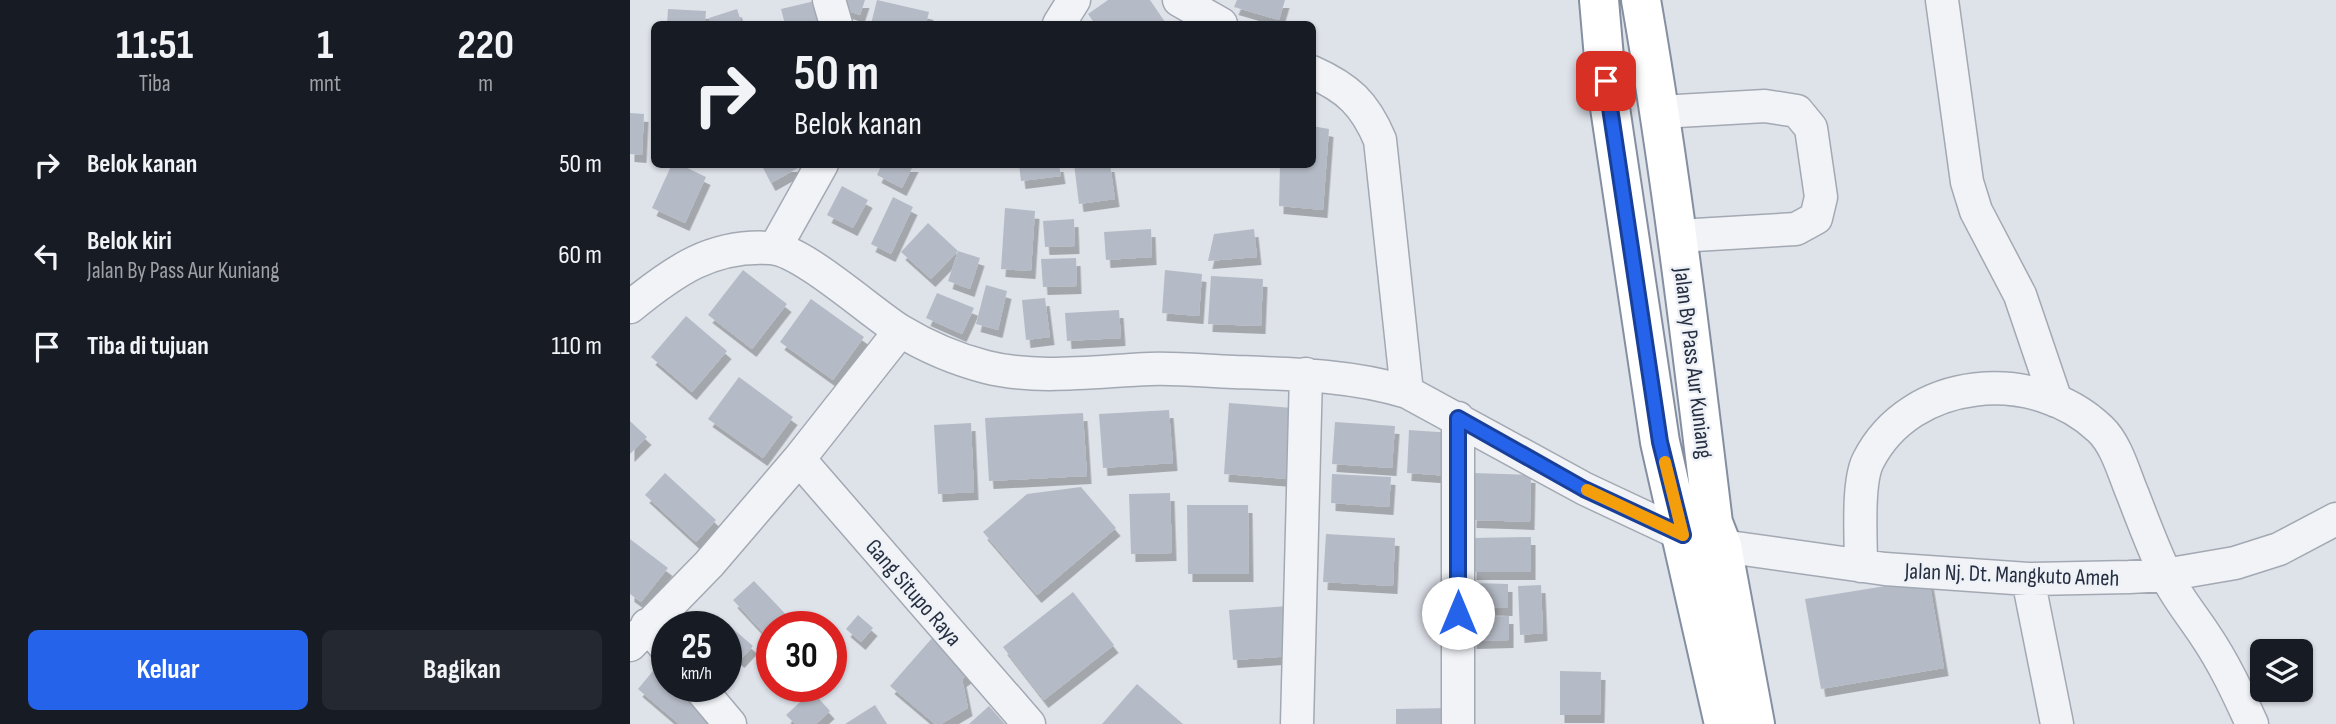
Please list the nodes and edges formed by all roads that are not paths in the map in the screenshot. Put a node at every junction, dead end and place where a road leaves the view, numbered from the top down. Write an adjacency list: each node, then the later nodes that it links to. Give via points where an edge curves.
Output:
1 (830, 0): 6 (street)
2 (1074, 0): 7 (street)
3 (1599, 0): 21 (highway, Jalan By Pass Aur Kuniang, via 1606,81 1660,442)
4 (1641, 0): 9 (highway, Jalan By Pass Aur Kuniang)
5 (1942, 0): 17 (street, via 1967,182 1976,211 2021,295)
6 (835, 21)
7 (1061, 21)
8 (1316, 74): 16 (street, via 1357,100 1380,140)
9 (1660, 112): 11 (highway, Jalan By Pass Aur Kuniang); 11 (street, via 1765,106 1797,111 1811,128 1821,197 1815,218 1796,229)
10 (820, 168): 12 (street)
11 (1678, 236): 22 (highway, Jalan By Pass Aur Kuniang, via 1713,523)
12 (775, 248): 13 (street, via 736,247 693,261); 14 (street, via 811,265)
13 (630, 307)
14 (900, 331): 15 (street, via 952,358 990,368 1047,374 1154,369); 19 (street)
15 (1306, 374): 16 (street); 30 (street)
16 (1407, 392): 18 (street)
17 (2056, 401): 23 (street, via 2019,389 1974,388 1938,397 1901,420 1867,463); 24 (street, via 2102,430 2116,453)
18 (1458, 418): 21 (street, via 1584,489); 31 (street)
19 (799, 459): 26 (street, via 709,564); 29 (street, Gang Situpo Raya)
20 (2336, 519): 24 (street, Jalan Nj. Dt. Mangkuto Ameh, via 2279,549 2235,564)
21 (1683, 535): 32 (highway, Jalan By Pass Aur Kuniang)
22 (1722, 546): 23 (street, Jalan Nj. Dt. Mangkuto Ameh); 33 (highway, Jalan By Pass Aur Kuniang)
23 (1860, 566): 25 (street, Jalan Nj. Dt. Mangkuto Ameh)
24 (2165, 575): 25 (street, Jalan Nj. Dt. Mangkuto Ameh); 35 (street, via 2225,667)
25 (2028, 579): 34 (street)
26 (638, 635)
27 (711, 702): 28 (street)
28 (730, 724)
29 (1028, 724)
30 (1297, 724)
31 (1458, 724)
32 (1724, 724)
33 (1755, 724)
34 (2057, 724)
35 (2252, 724)

